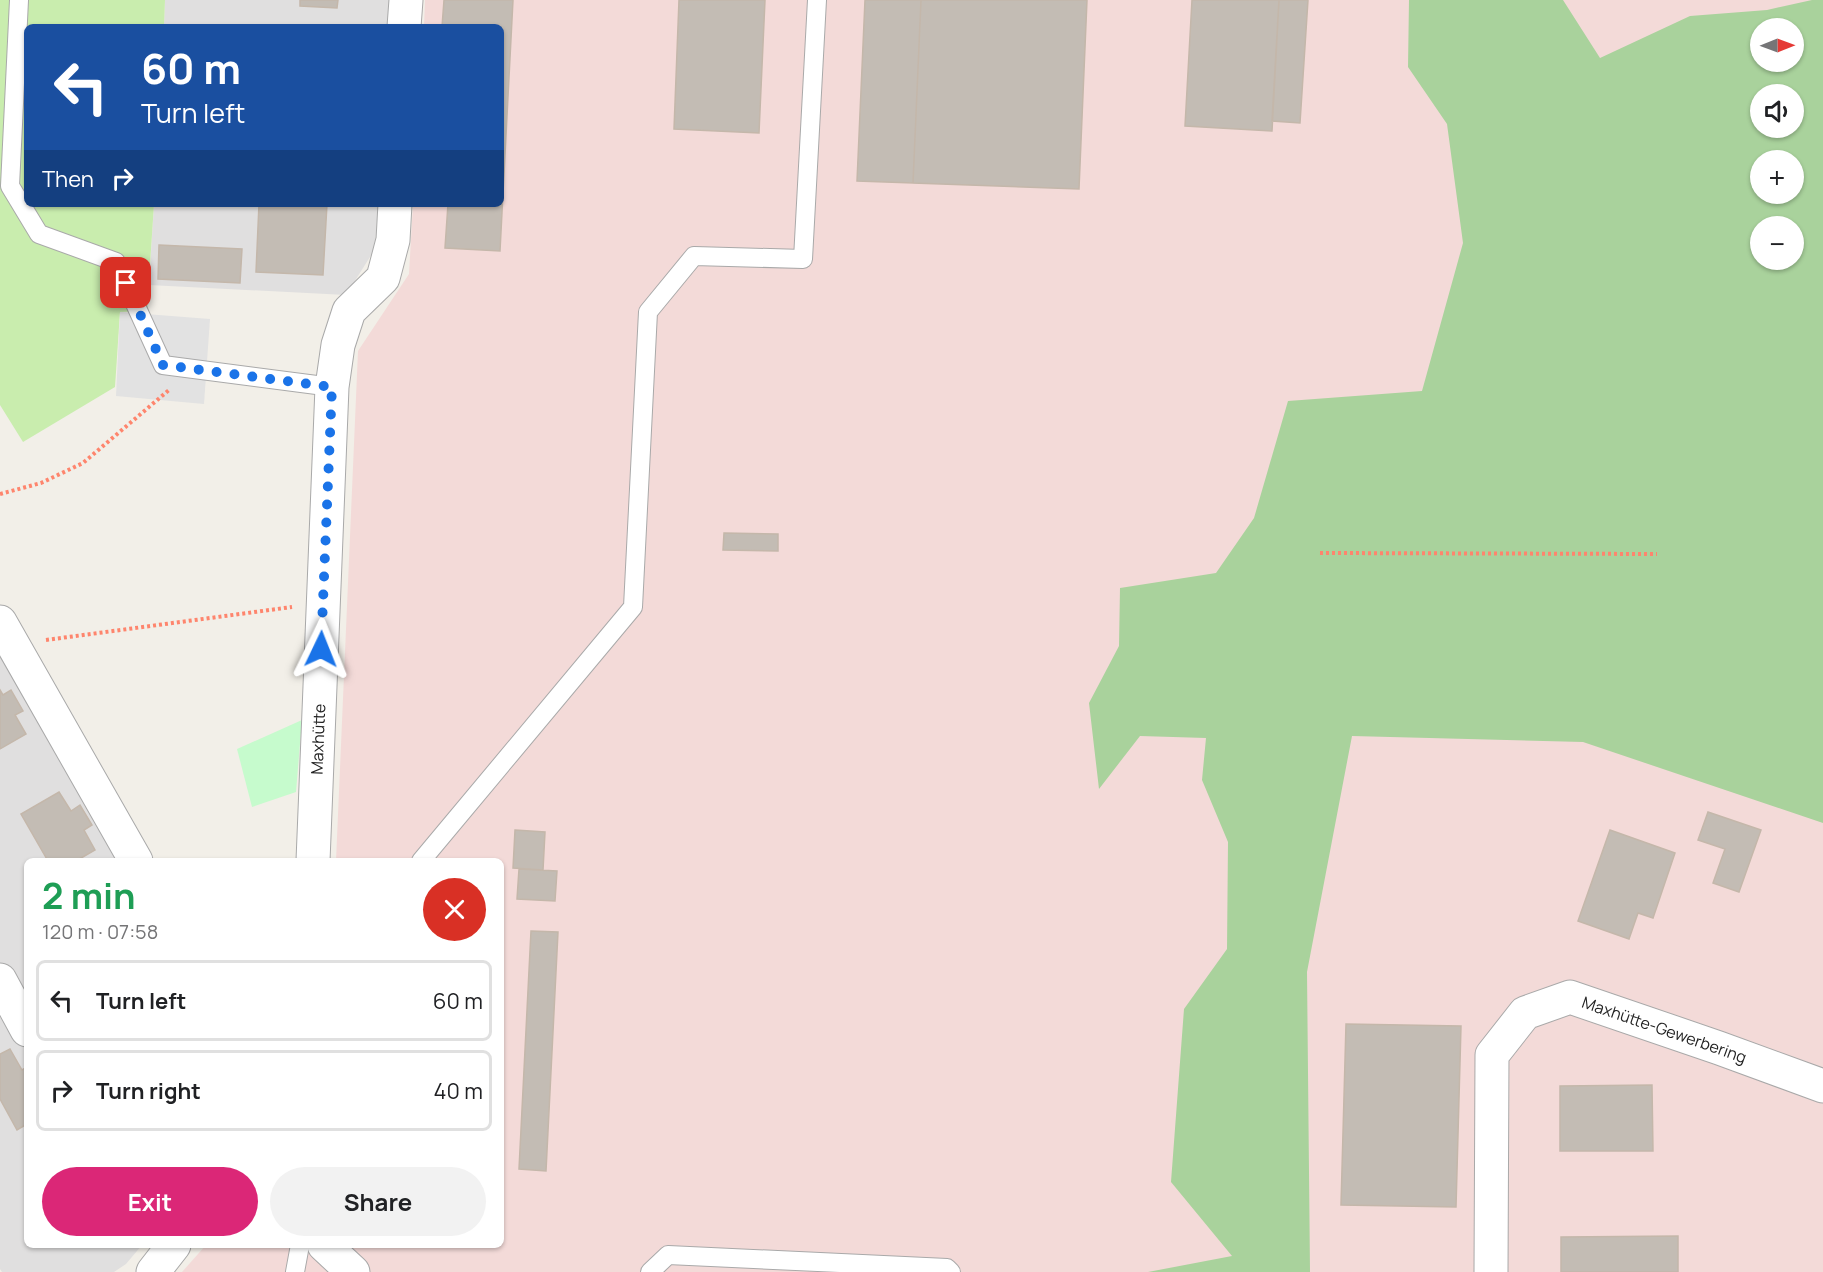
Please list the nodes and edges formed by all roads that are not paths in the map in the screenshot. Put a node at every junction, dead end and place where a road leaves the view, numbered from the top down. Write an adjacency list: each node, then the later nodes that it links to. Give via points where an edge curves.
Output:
1 (19, 0): 6 (lane, via 10,186 39,234 116,262 163,365)
2 (406, 0): 4 (street)
3 (817, 0): 10 (lane, via 803,259 694,256 648,312 633,607)
4 (404, 24)
5 (394, 207): 6 (street, Maxhütte, via 393,240 383,278 349,311 338,345)
6 (332, 387): 9 (street, Maxhütte)
7 (4, 640): 8 (street)
8 (134, 858)
9 (313, 858)
10 (424, 858)
11 (0, 980): 12 (street)
12 (24, 1024)
13 (1823, 1086): 20 (street, Maxhütte-Gewerbering, via 1570,997 1524,1013 1492,1055)
14 (299, 1248): 16 (lane)
15 (327, 1248): 17 (street)
16 (295, 1272)
17 (353, 1272)
18 (650, 1272): 19 (lane, via 668,1255 946,1268)
19 (951, 1272)
20 (1491, 1272)

